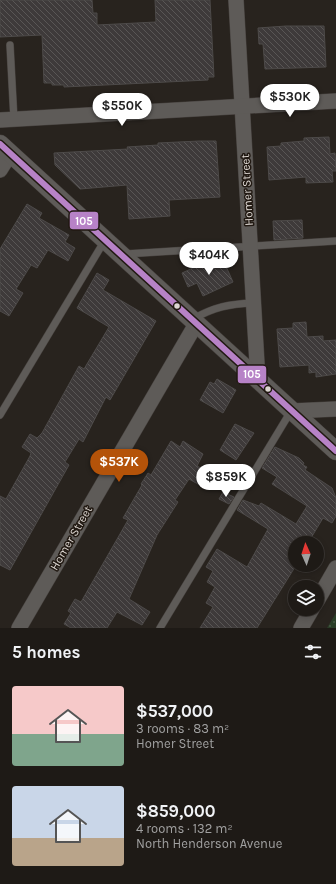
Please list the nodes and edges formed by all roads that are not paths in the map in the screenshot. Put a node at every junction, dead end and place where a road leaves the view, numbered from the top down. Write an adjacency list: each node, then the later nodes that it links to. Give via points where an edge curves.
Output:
1 (236, 0): 4 (street, Homer Street)
2 (10, 45): 5 (lane)
3 (336, 102): 4 (street)
4 (243, 107): 5 (street); 10 (street, Homer Street)
5 (7, 120)
6 (5, 149): 7 (street); 8 (street)
7 (0, 170)
8 (105, 239): 11 (street); 17 (lane)
9 (336, 241): 10 (lane)
10 (250, 246): 11 (lane); 12 (street, Homer Street)
11 (121, 254): 13 (street)
12 (253, 303): 13 (lane, via 228,304 206,311); 14 (street, Homer Street)
13 (194, 322): 14 (street); 22 (street, Homer Street)
14 (258, 381): 16 (street)
15 (336, 409): 16 (street)
16 (291, 411): 18 (street); 23 (lane)
17 (0, 414)
18 (336, 451)
19 (336, 568): 20 (street)
20 (324, 589)
21 (308, 616): 24 (street)
22 (19, 628)
23 (160, 628)
24 (301, 628)

